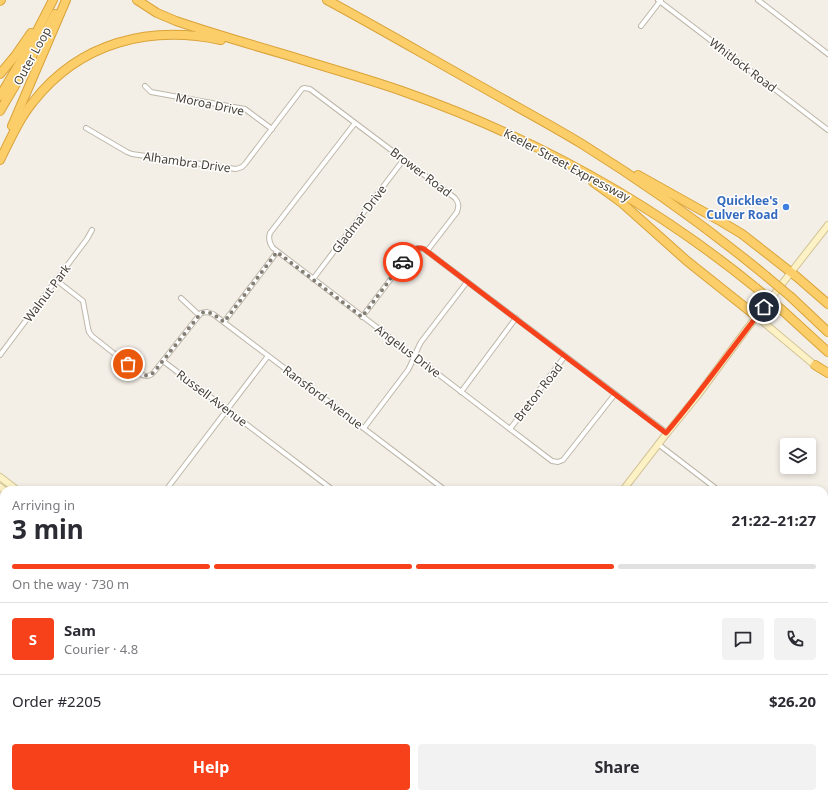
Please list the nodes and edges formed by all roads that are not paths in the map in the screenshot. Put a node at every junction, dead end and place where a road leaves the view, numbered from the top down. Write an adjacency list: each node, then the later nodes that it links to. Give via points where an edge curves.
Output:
1 (52, 0): 13 (highway); 16 (highway, Outer Loop)
2 (62, 0): 17 (highway, Outer Loop)
3 (66, 0): 24 (highway)
4 (137, 0): 12 (highway, via 176,21)
5 (327, 0): 9 (highway)
6 (333, 0): 9 (highway)
7 (660, 0): 10 (street); 21 (street, Whitlock Road)
8 (758, 0): 11 (street)
9 (376, 26): 22 (highway, Keeler Street Expressway)
10 (641, 26)
11 (828, 54)
12 (290, 56): 23 (highway, Keeler Street Expressway, via 363,77 422,98); 26 (highway, via 186,35 146,36 114,44 76,62 44,89 24,115)
13 (0, 74)
14 (145, 86): 20 (street, Moroa Drive, via 151,92 245,109)
15 (304, 88): 18 (street, Brower Road, via 310,89); 20 (street, Alhambra Drive)
16 (0, 96)
17 (0, 111)
18 (355, 123): 25 (street, Brower Road); 30 (street, Angelus Drive, via 270,233 270,245)
19 (86, 128): 20 (street, Alhambra Drive, via 132,154 236,169 242,167)
20 (272, 129)
21 (828, 130)
22 (576, 141): 31 (highway, via 732,228); 42 (highway, Keeler Street Expressway, bridge, via 639,181 733,249 791,297)
23 (541, 150): 38 (highway, via 611,194 687,262); 43 (highway, Keeler Street Expressway, bridge, via 596,178 715,256 782,310)
24 (0, 154)
25 (404, 159): 29 (street, Brower Road, via 455,198 459,206); 32 (street, Gladmar Drive)
26 (0, 160)
27 (828, 226): 31 (main road)
28 (92, 230): 33 (street, Walnut Park)
29 (427, 251): 34 (street); 39 (street, via 420,248 412,251)
30 (277, 252): 32 (street, Angelus Drive); 41 (street)
31 (791, 272): 36 (highway); 38 (main road)
32 (313, 279): 39 (street, Angelus Drive)
33 (56, 280): 44 (street, Walnut Park); 48 (street, via 83,300 92,336 140,374 150,376)
34 (467, 282): 40 (street); 46 (street, via 421,342)
35 (181, 298): 37 (street)
36 (828, 304)
37 (199, 315): 41 (street, Ransford Avenue, via 210,312); 48 (street)
38 (756, 316): 49 (main road); 57 (main road, via 698,395)
39 (362, 317): 46 (street, Angelus Drive)
40 (516, 318): 47 (street); 52 (street)
41 (224, 322): 45 (street, Ransford Avenue)
42 (828, 332)
43 (828, 352)
44 (0, 355)
45 (268, 356): 54 (street); 55 (street, Ransford Avenue)
46 (415, 356): 52 (street, Angelus Drive); 55 (street, via 408,370)
47 (565, 356): 53 (street); 56 (street, Breton Road)
48 (163, 361): 54 (street, Russell Avenue)
49 (815, 365): 50 (highway); 51 (main road)
50 (828, 373)
51 (828, 376)
52 (461, 392): 56 (street, Angelus Drive)
53 (615, 394): 56 (street, Angelus Drive, via 561,462 552,461); 57 (street)
54 (227, 410): 61 (street); 62 (street, Russell Avenue)
55 (364, 428): 63 (street, Ransford Avenue)
56 (510, 429)
57 (666, 433): 58 (main road)
58 (658, 444): 64 (main road); 65 (street)
59 (0, 477): 60 (main road)
60 (12, 486)
61 (169, 486)
62 (328, 486)
63 (440, 486)
64 (626, 486)
65 (713, 486)

